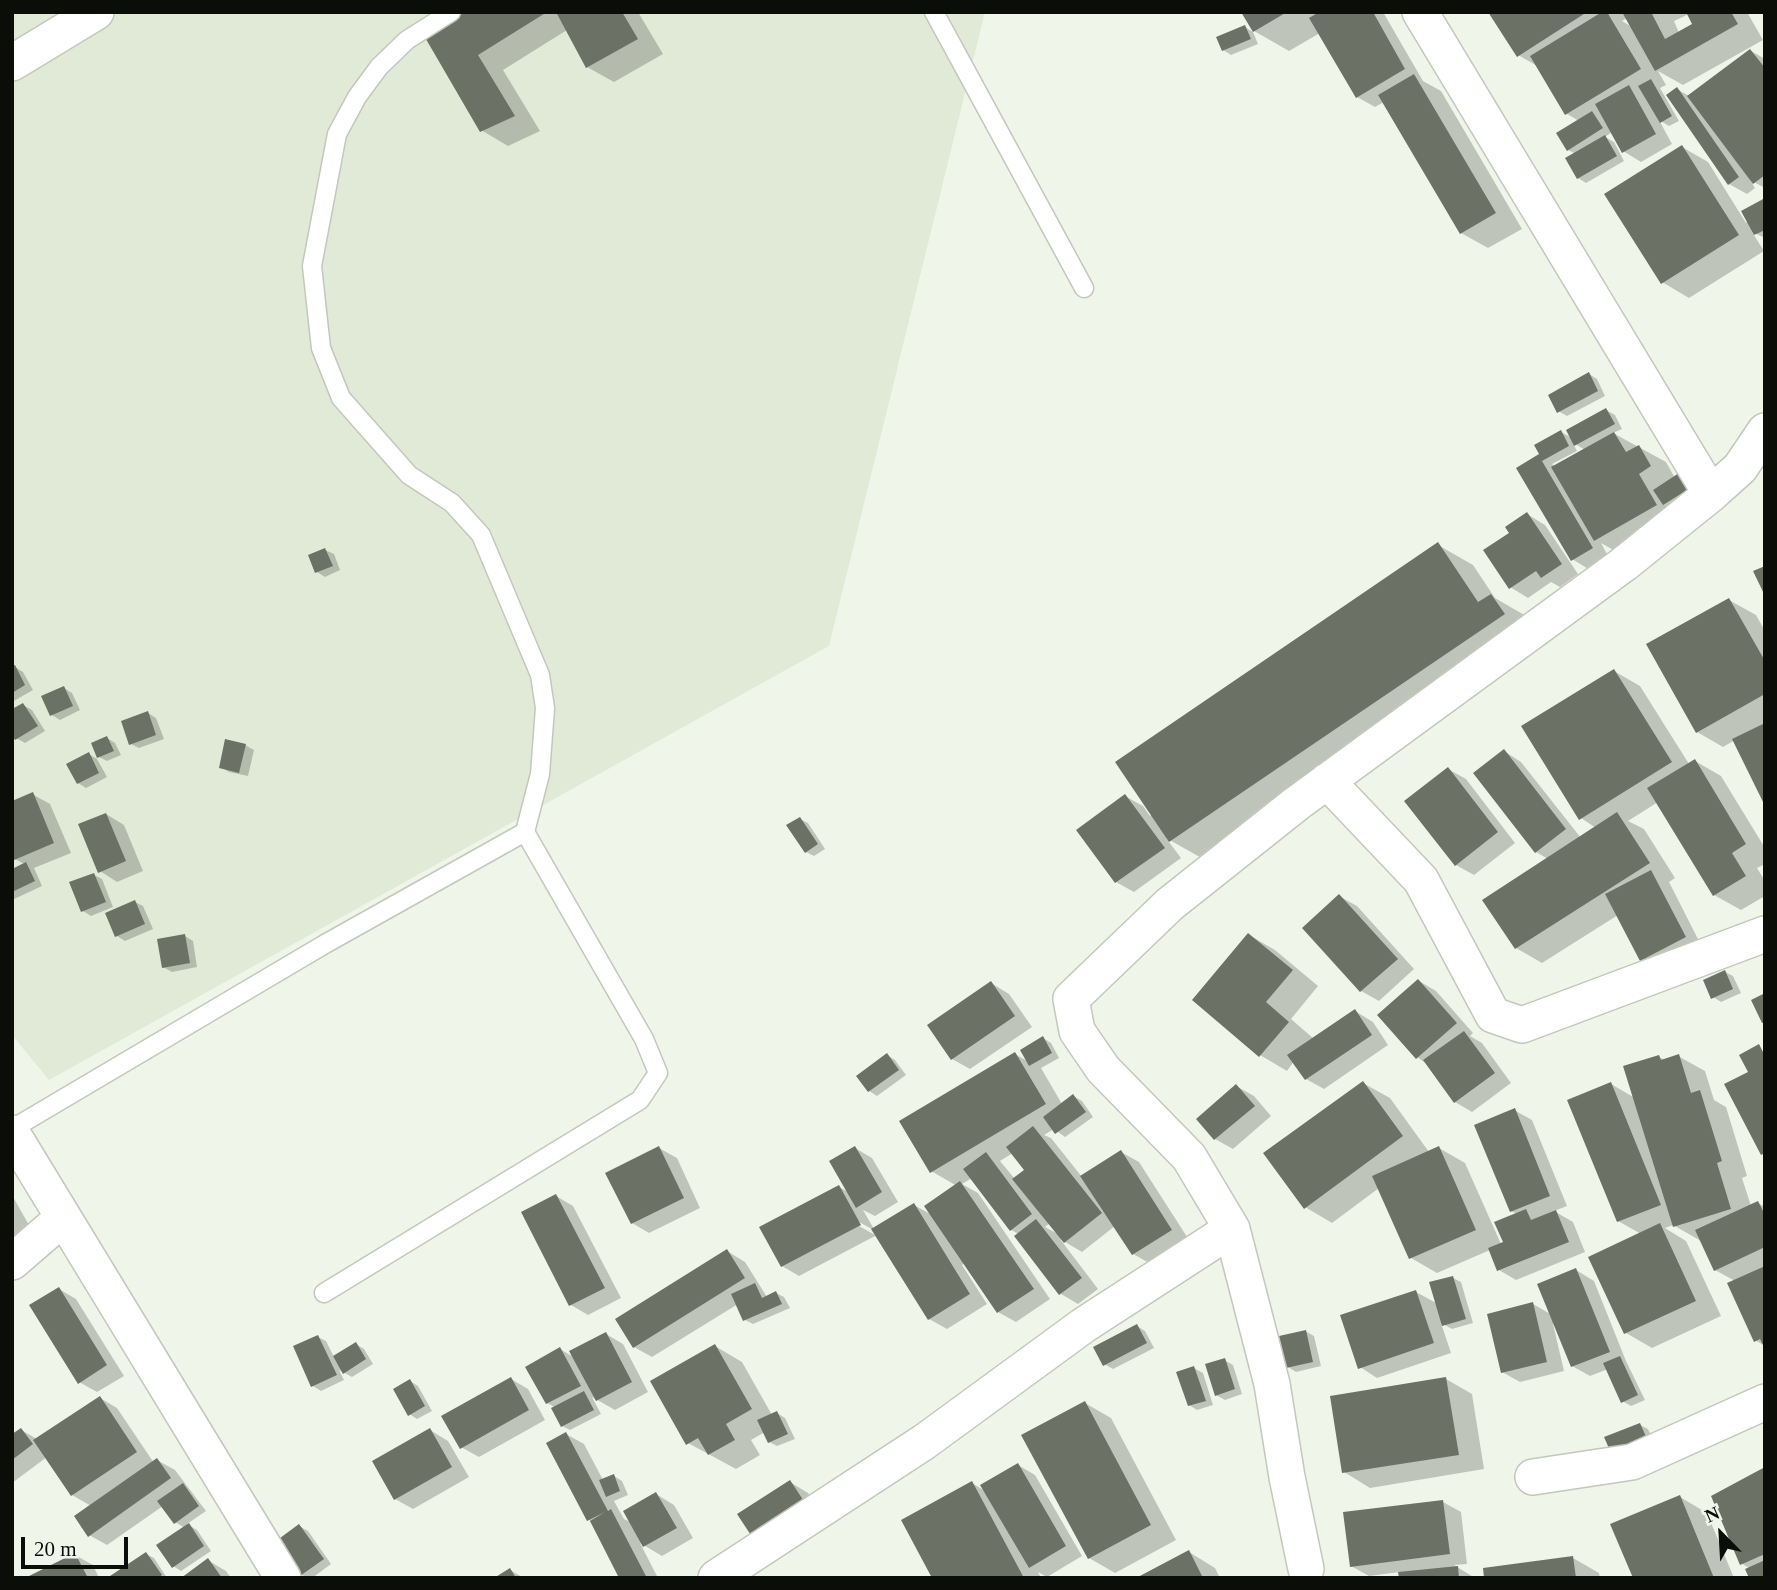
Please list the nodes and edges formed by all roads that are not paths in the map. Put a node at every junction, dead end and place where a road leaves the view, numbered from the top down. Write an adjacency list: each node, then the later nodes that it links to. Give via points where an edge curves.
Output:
1 (96, 12): 5 (street)
2 (451, 12): 10 (lane, via 407,40 357,97 337,134 312,267 321,348 341,398 409,475 452,503 481,535 540,675 545,708 540,774)
3 (934, 12): 6 (lane)
4 (1420, 12): 8 (street)
5 (12, 63)
6 (1084, 288)
7 (1765, 431): 8 (street, via 1740,468)
8 (1711, 494): 9 (street, via 1624,564)
9 (1327, 781): 11 (street, via 1421,880 1493,1015 1512,1022 1522,1025); 14 (street, via 1170,904 1071,999 1077,1031 1103,1069 1189,1157)
10 (525, 831): 12 (lane); 16 (lane, via 638,1028 658,1073 640,1100)
11 (1765, 934)
12 (12, 1131): 13 (street)
13 (63, 1218): 15 (street); 21 (street)
14 (1232, 1229): 19 (street, via 1272,1384); 20 (street, via 1084,1325)
15 (12, 1262)
16 (324, 1293)
17 (1765, 1402): 18 (street, via 1632,1462)
18 (1533, 1476)
19 (1306, 1569)
20 (735, 1573)
21 (283, 1578)

